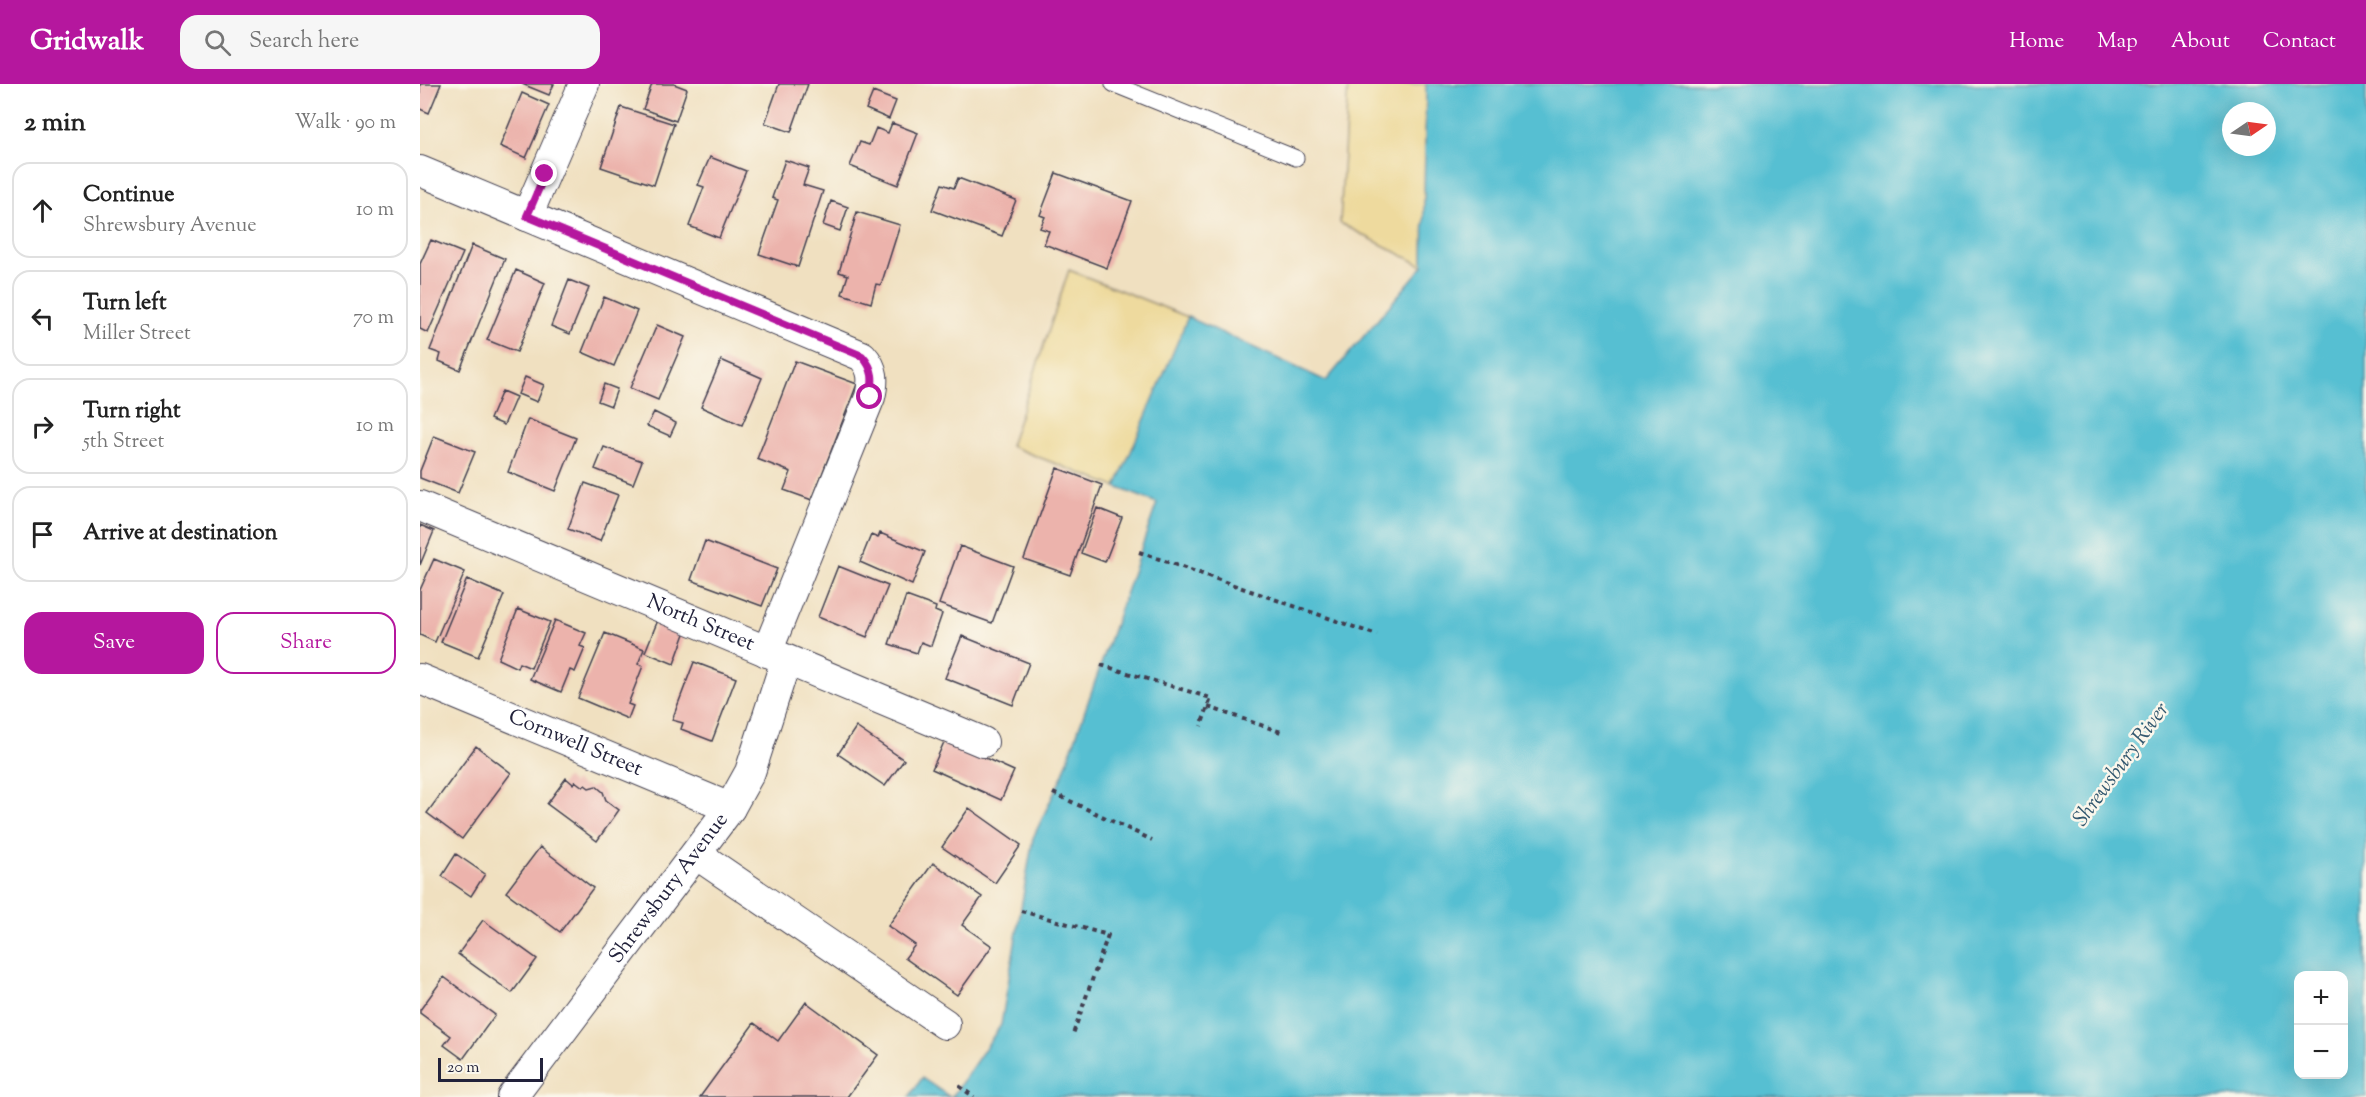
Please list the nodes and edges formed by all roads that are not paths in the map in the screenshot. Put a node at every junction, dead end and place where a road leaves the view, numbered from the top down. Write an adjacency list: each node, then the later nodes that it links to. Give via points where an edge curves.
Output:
1 (584, 84): 5 (street)
2 (1113, 84): 3 (lane)
3 (1296, 158)
4 (420, 171): 5 (street)
5 (527, 216): 7 (street, Shrewsbury Avenue, via 862,356 869,363 874,379 870,397)
6 (420, 506): 7 (street, North Street)
7 (777, 656): 9 (street, North Street); 10 (street, Shrewsbury Avenue, via 750,772)
8 (420, 679): 10 (street, Cornwell Street)
9 (983, 742)
10 (730, 808): 11 (street, Shrewsbury Avenue)
11 (696, 854): 12 (street); 13 (street, Shrewsbury Avenue)
12 (945, 1024)
13 (512, 1097)

